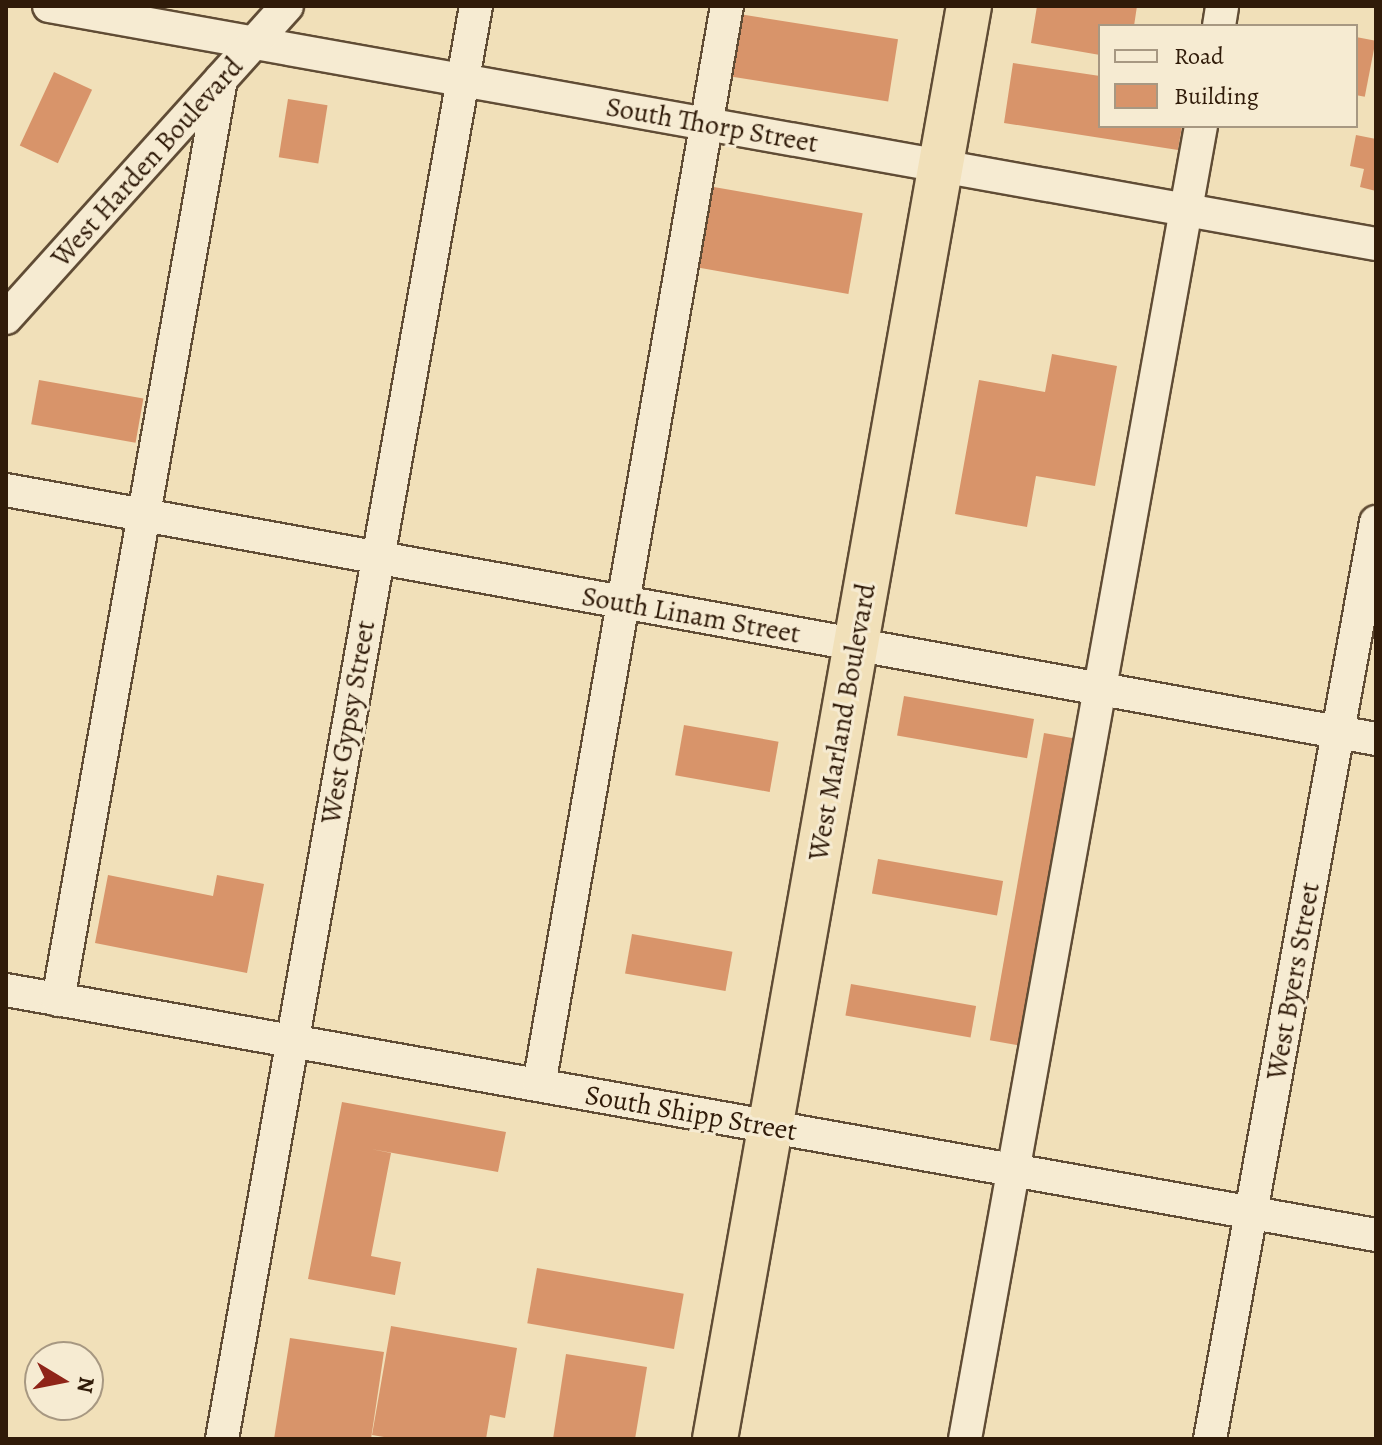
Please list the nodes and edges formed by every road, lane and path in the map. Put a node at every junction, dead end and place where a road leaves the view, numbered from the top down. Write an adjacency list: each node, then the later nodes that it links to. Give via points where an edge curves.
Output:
1 (49, 6): 6 (street, South Thorp Street)
2 (287, 6): 6 (street, West Harden Boulevard)
3 (476, 6): 8 (street, West Gypsy Street)
4 (727, 6): 9 (street)
5 (969, 6): 11 (highway, West Marland Boulevard)
6 (254, 43): 7 (street, West Harden Boulevard); 8 (street, South Thorp Street)
7 (221, 79): 14 (street, West Harden Boulevard); 16 (street)
8 (463, 80): 9 (street, South Thorp Street); 18 (street, West Gypsy Street)
9 (707, 124): 11 (street, South Thorp Street); 19 (street)
10 (1201, 128): 12 (street)
11 (941, 166): 12 (street, South Thorp Street); 20 (highway, West Marland Boulevard)
12 (1186, 210): 13 (street, South Thorp Street); 21 (street)
13 (1376, 244)
14 (6, 318)
15 (6, 490): 16 (street, South Linam Street)
16 (145, 516): 18 (street, South Linam Street); 25 (street)
17 (1376, 522): 22 (street, West Byers Street)
18 (377, 558): 19 (street, South Linam Street); 26 (street, West Gypsy Street)
19 (624, 603): 20 (street, South Linam Street); 27 (street)
20 (856, 645): 21 (street, South Linam Street); 28 (highway, West Marland Boulevard)
21 (1100, 689): 22 (street, South Linam Street); 29 (street)
22 (1338, 732): 23 (street, South Linam Street); 30 (street, West Byers Street)
23 (1376, 739)
24 (6, 990): 25 (street, South Shipp Street)
25 (58, 1000): 26 (street, South Shipp Street)
26 (290, 1041): 27 (street, South Shipp Street); 32 (street, West Gypsy Street)
27 (539, 1085): 28 (street, South Shipp Street)
28 (770, 1127): 29 (street, South Shipp Street); 33 (highway, West Marland Boulevard)
29 (1014, 1170): 30 (street, South Shipp Street); 34 (street)
30 (1251, 1212): 31 (street, South Shipp Street); 35 (street, West Byers Street)
31 (1376, 1235)
32 (222, 1439)
33 (715, 1439)
34 (965, 1439)
35 (1210, 1439)

